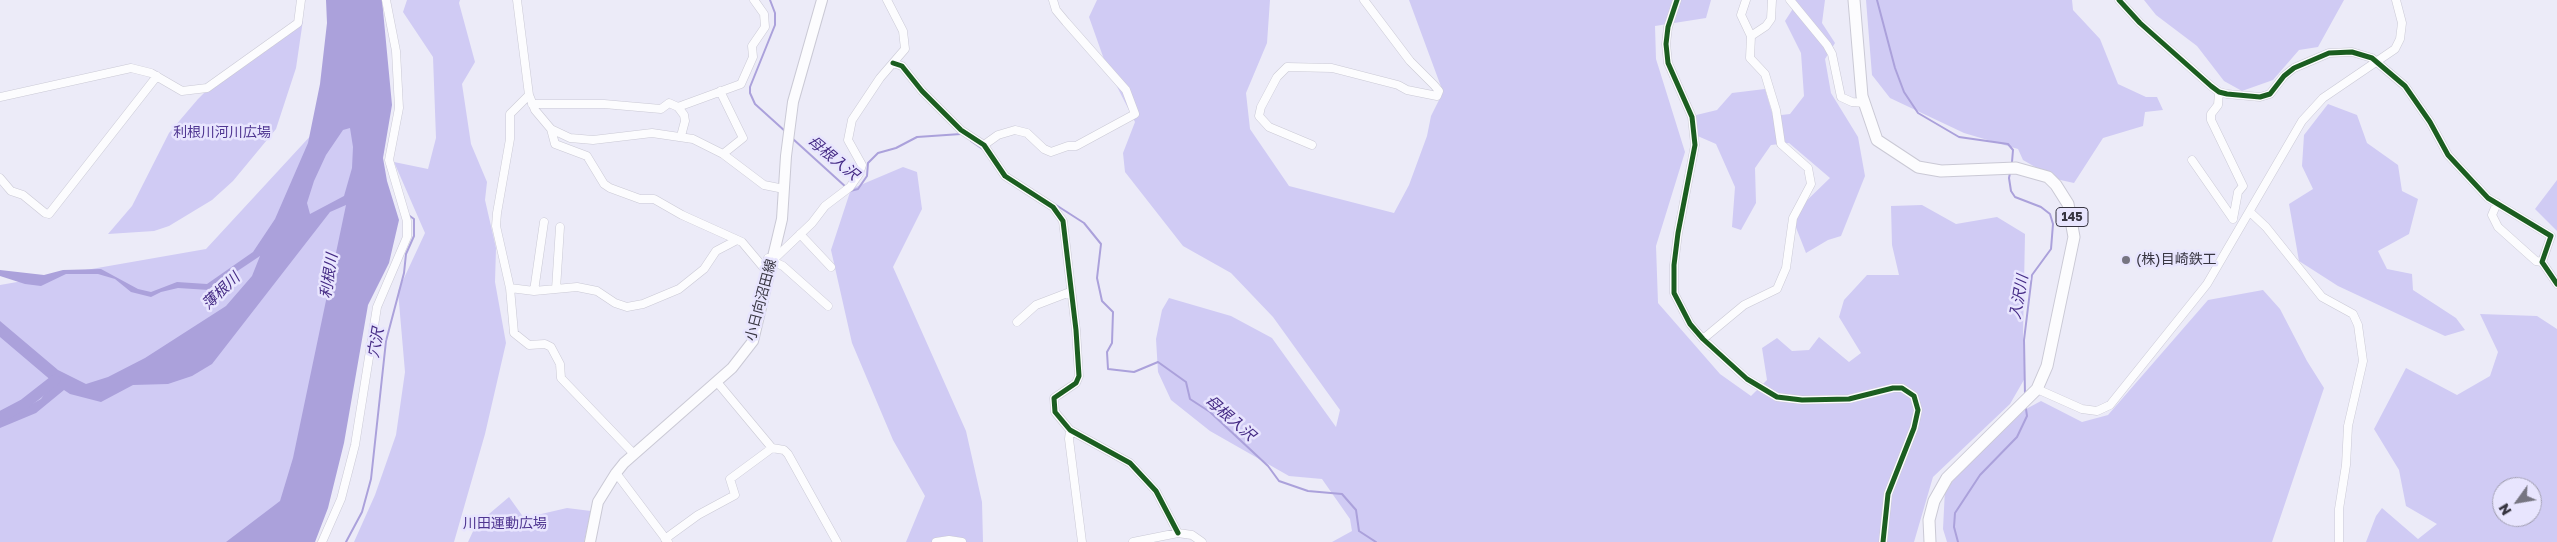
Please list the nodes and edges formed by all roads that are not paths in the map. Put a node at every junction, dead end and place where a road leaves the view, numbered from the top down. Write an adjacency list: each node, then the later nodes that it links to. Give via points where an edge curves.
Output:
1 (301, 0): 19 (street, via 302,14 298,23 207,88 182,91)
2 (386, 0): 62 (street, via 396,51 399,108 389,160 407,221 407,237 377,307 355,445 341,499)
3 (517, 0): 22 (street)
4 (754, 0): 20 (street, via 764,14 765,27 752,46 753,57 741,84)
5 (822, 0): 34 (main road, 小日向沼田線, via 793,102)
6 (887, 0): 18 (street, via 906,41 901,56)
7 (1053, 0): 29 (street, via 1056,10 1126,90 1135,114 1076,146 1051,152 1027,133 1015,130 998,135)
8 (1364, 0): 30 (street, via 1410,61 1439,91 1437,96 1407,90 1332,68 1287,67 1277,77 1259,116 1269,127)
9 (1677, 0): 53 (street, via 1668,27 1668,63 1692,117 1695,145 1678,233 1674,293 1690,324)
10 (1746, 0): 16 (street, via 1741,15)
11 (1772, 0): 16 (street, via 1766,26)
12 (1790, 0): 24 (street, via 1832,54 1841,97)
13 (1854, 0): 24 (highway, 145)
14 (2118, 0): 21 (street)
15 (2396, 0): 17 (street, via 2402,23 2400,39 2395,49)
16 (1751, 36): 53 (street, via 1750,58 1765,74 1776,110 1781,144 1808,168 1811,184 1793,218 1786,268 1777,289 1744,305)
17 (2376, 62): 21 (street, via 2352,52 2329,53 2294,68 2270,94 2240,97); 35 (street, via 2405,86 2448,155 2488,198); 36 (street, via 2323,98 2302,121)
18 (893, 63): 29 (street, via 902,66 961,130); 41 (street, via 859,109 850,128 848,140 862,165 859,174 850,188 825,206)
19 (157, 76): 23 (street, via 131,68); 33 (street, via 49,214 23,195 11,191)
20 (720, 91): 26 (street); 31 (street, via 743,138)
21 (2219, 92): 37 (street, via 2218,105 2211,114 2211,120 2243,186 2238,192)
22 (529, 95): 25 (street); 47 (street, via 510,114 510,139 496,213)
23 (0, 97)
24 (1864, 103): 55 (highway, 145, via 1877,140 1918,166 1941,171 2031,170 2048,177 2062,194 2071,215 2074,237 2047,366)
25 (532, 104): 26 (street, via 621,104 661,109 669,103); 27 (street)
26 (678, 107): 28 (street, via 685,121)
27 (550, 129): 28 (street, via 570,138 593,140 652,133); 42 (street, via 555,144 586,156 610,188 640,199 654,199)
28 (681, 136): 31 (street)
29 (984, 145): 50 (street, via 1005,176 1053,207 1063,221)
30 (1312, 145)
31 (723, 154): 34 (street, via 764,185)
32 (2192, 160): 37 (street)
33 (0, 178)
34 (784, 189): 43 (main road, 小日向沼田線, via 782,219)
35 (2497, 203): 44 (street, via 2492,215 2498,226 2536,261); 44 (street, via 2551,236)
36 (2250, 212): 40 (street); 72 (street, via 2266,227 2322,297 2353,314 2358,325 2363,361 2348,426 2339,509)
37 (2233, 218): 40 (street)
38 (544, 222): 49 (street)
39 (560, 227): 48 (street)
40 (2240, 229): 55 (street, via 2207,284 2110,405 2098,411 2082,410)
41 (800, 234): 43 (street); 45 (street)
42 (737, 240): 43 (street, via 763,267 769,256); 48 (street, via 716,251 704,269 679,288 643,304 628,307 597,291 577,286)
43 (773, 256): 51 (street); 54 (main road, 小日向沼田線, via 752,340 744,355)
44 (2542, 262): 46 (street)
45 (832, 267)
46 (2557, 284)
47 (510, 288): 49 (street); 58 (street, via 514,333 529,345 551,347 560,364 561,378)
48 (556, 289): 49 (street)
49 (534, 290)
50 (1070, 292): 52 (street, via 1036,305); 56 (street, via 1079,376 1076,383 1054,398 1055,412)
51 (828, 306)
52 (1017, 322)
53 (1704, 339): 70 (street, via 1747,379 1777,397 1848,399 1893,388 1902,388 1914,396 1918,410 1888,494)
54 (717, 382): 57 (street); 58 (main road, 小日向沼田線)
55 (2037, 389): 71 (highway, 145, via 1947,478 1934,501)
56 (1070, 430): 60 (street, via 1130,463 1156,491); 67 (street)
57 (772, 448): 61 (street, via 730,479 734,495 698,515); 64 (street, via 788,454)
58 (634, 454): 59 (main road, 小日向沼田線)
59 (616, 473): 61 (street); 63 (main road, 小日向沼田線, via 598,502)
60 (1178, 533): 68 (street); 69 (street, via 1192,535)
61 (666, 541)
62 (322, 542)
63 (590, 542)
64 (837, 542)
65 (936, 542): 66 (street)
66 (962, 542)
67 (1082, 542)
68 (1133, 542)
69 (1202, 542)
70 (1883, 542)
71 (1930, 542)
72 (2339, 542)

